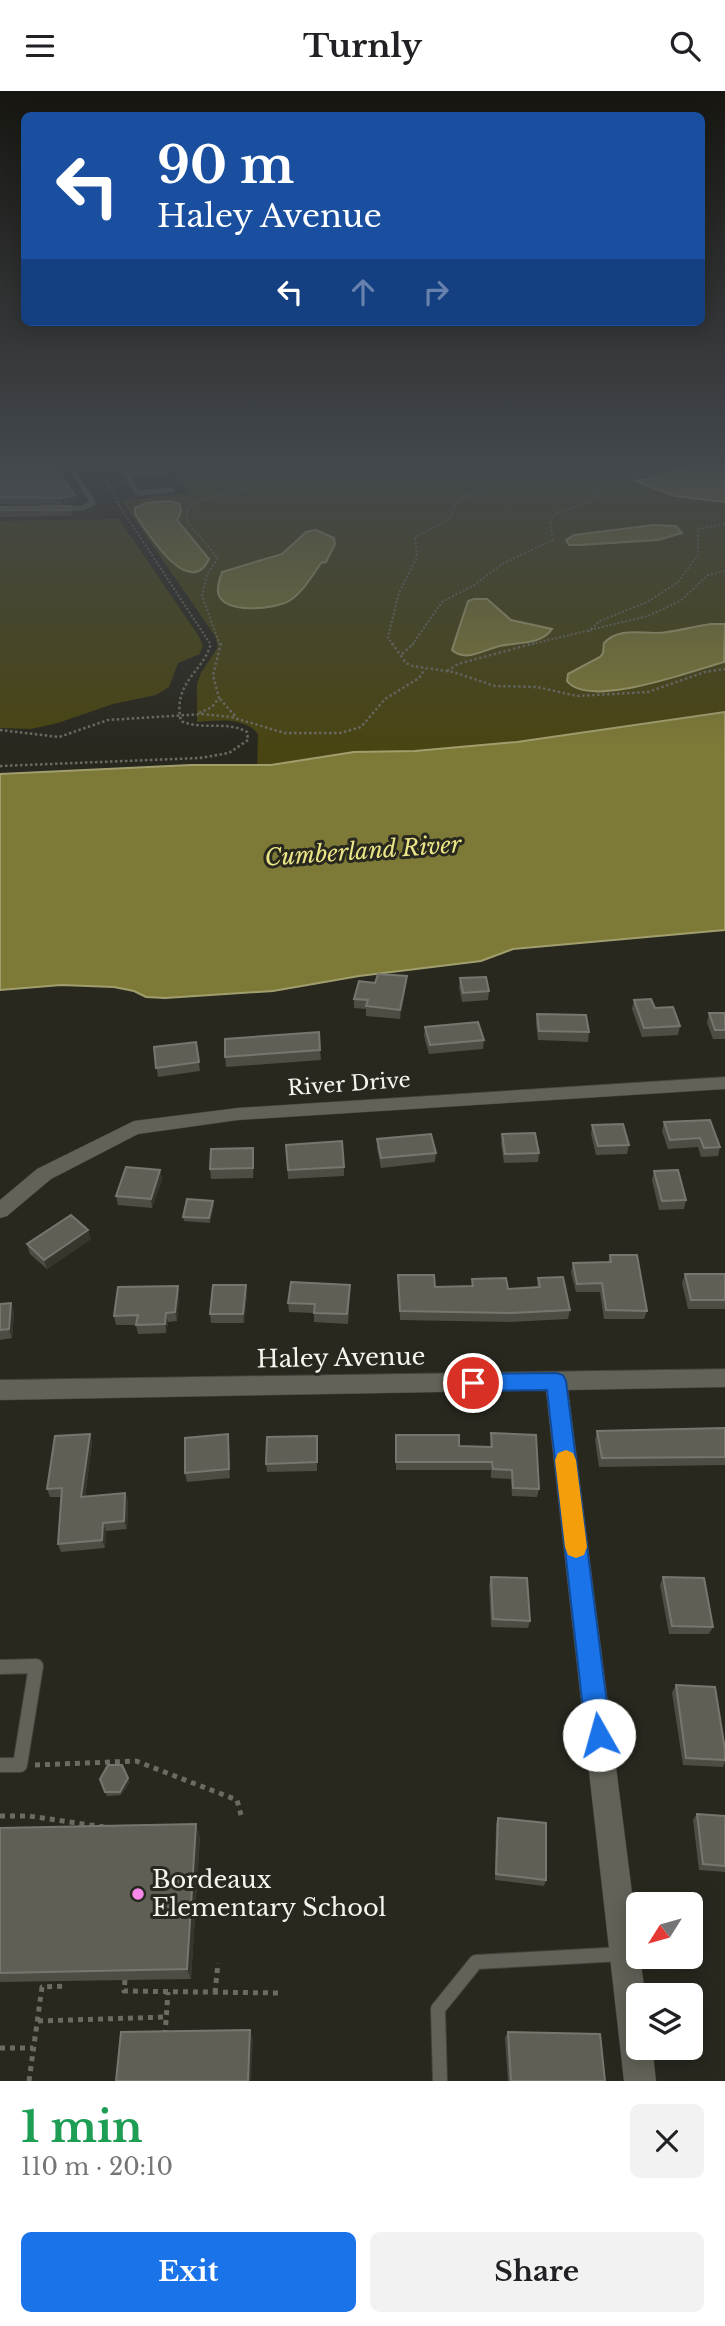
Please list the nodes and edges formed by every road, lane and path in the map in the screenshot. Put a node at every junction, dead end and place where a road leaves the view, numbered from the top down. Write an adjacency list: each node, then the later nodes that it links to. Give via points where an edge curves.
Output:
1 (156, 560): 14 (path, via 211,643 182,695)
2 (217, 560): 12 (path, via 206,576 202,599 204,613 221,642 213,675)
3 (415, 560): 8 (path, via 388,631 389,640)
4 (511, 560): 8 (path, via 442,602 418,640)
5 (694, 560): 7 (path, via 669,588)
6 (725, 571): 7 (path, via 708,575 687,596 662,611)
7 (588, 632): 11 (path, via 498,652)
8 (402, 655): 9 (path, via 408,665)
9 (425, 669): 11 (path); 15 (path, via 385,699 356,730 285,733)
10 (725, 669): 11 (path, via 648,692 594,697 537,687 495,686)
11 (447, 671)
12 (219, 698): 13 (path, via 212,707); 15 (path)
13 (190, 715): 14 (path); 15 (path)
14 (179, 716): 16 (path, via 108,720 53,737); 17 (path, via 189,726 241,728 248,740 229,753 200,758)
15 (241, 719)
16 (0, 730)
17 (0, 766)
18 (725, 1083): 19 (street, River Drive, via 238,1114 134,1128 44,1174)
19 (0, 1211)
20 (725, 1378): 21 (street, Haley Avenue)
21 (556, 1381): 22 (street, Haley Avenue); 29 (street)
22 (0, 1390)
23 (0, 1667): 25 (lane, via 36,1666)
24 (0, 1765): 25 (lane)
25 (20, 1765): 26 (path, via 136,1761 237,1800)
26 (241, 1815)
27 (0, 1816): 28 (path)
28 (117, 1829)
29 (625, 1954): 42 (lane, via 475,1962 438,2009); 43 (street)
30 (218, 1963): 34 (path)
31 (125, 1980): 33 (path, via 124,1991)
32 (67, 1986): 37 (path, via 42,1987)
33 (168, 1992): 34 (path); 36 (path)
34 (215, 1993): 35 (path)
35 (278, 1993)
36 (166, 2017): 37 (path); 38 (path)
37 (37, 2021): 40 (path)
38 (165, 2040)
39 (0, 2047): 40 (path)
40 (33, 2048): 41 (path)
41 (29, 2081)
42 (440, 2081)
43 (640, 2081)

